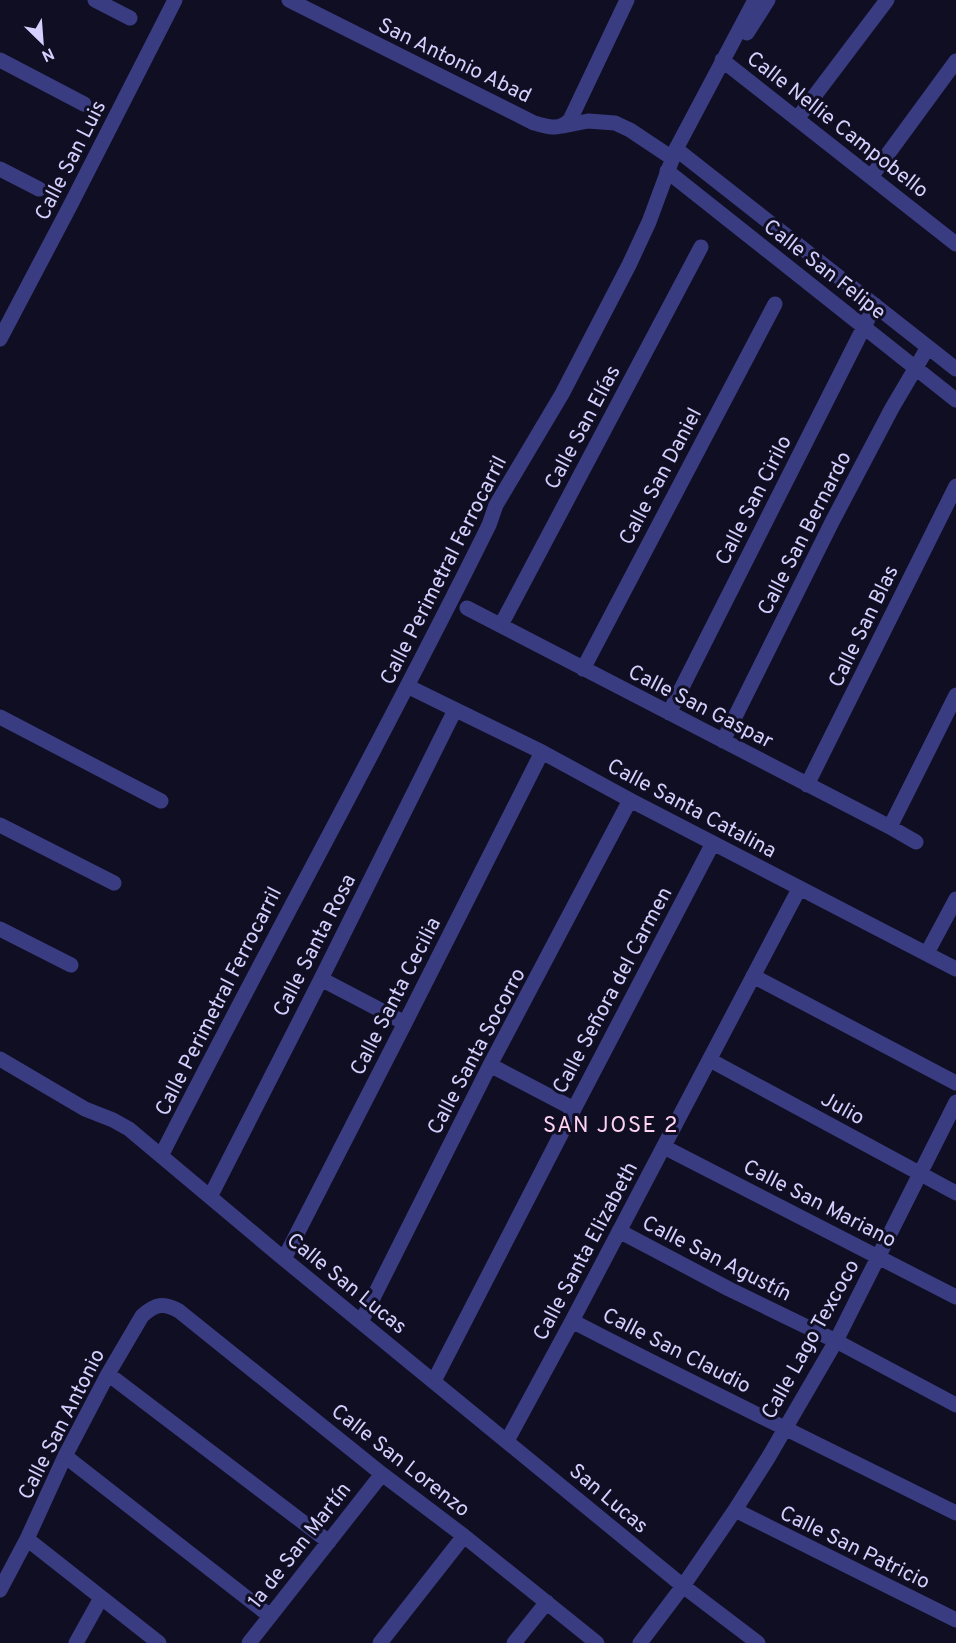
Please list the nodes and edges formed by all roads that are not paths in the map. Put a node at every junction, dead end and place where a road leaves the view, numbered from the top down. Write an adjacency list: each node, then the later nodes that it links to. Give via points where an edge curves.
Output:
1 (95, 0): 9 (street)
2 (175, 0): 25 (street, Calle San Luis)
3 (290, 0): 8 (street, San Antonio Abad)
4 (627, 0): 15 (street)
5 (754, 0): 12 (street, Calle Perimetral Ferrocarril)
6 (768, 0): 12 (street)
7 (887, 0): 14 (street)
8 (312, 5): 15 (street, San Antonio Abad, via 534,123 553,128)
9 (130, 18)
10 (0, 60): 13 (street)
11 (956, 61): 18 (street)
12 (725, 62): 14 (street, Calle Nellie Campobello); 16 (street, Calle Perimetral Ferrocarril)
13 (84, 104)
14 (798, 119): 18 (street, Calle Nellie Campobello)
15 (567, 123): 16 (street, San Antonio Abad, via 615,123)
16 (672, 159): 23 (street, Calle San Felipe); 24 (street, Calle San Felipe); 34 (street, Calle Perimetral Ferrocarril, via 629,265 562,394 500,498)
17 (0, 169): 19 (street)
18 (871, 177): 20 (street, Calle Nellie Campobello)
19 (39, 189)
20 (954, 237)
21 (701, 247): 32 (street, Calle San Elías)
22 (775, 304): 33 (street, Calle San Daniel)
23 (874, 305): 24 (street, Calle San Cirilo); 26 (street, Calle San Felipe)
24 (864, 327): 27 (street, Calle San Felipe); 37 (street, Calle San Cirilo)
25 (0, 339)
26 (928, 347): 27 (street, Calle San Bernardo); 28 (street, Calle San Felipe)
27 (915, 368): 29 (street, Calle San Felipe); 39 (street, Calle San Bernardo, via 832,522)
28 (956, 369)
29 (956, 400)
30 (956, 486): 41 (street, Calle San Blas)
31 (467, 608): 32 (street, Calle San Gaspar)
32 (501, 625): 33 (street, Calle San Gaspar)
33 (583, 669): 37 (street, Calle San Gaspar)
34 (408, 686): 36 (street, Calle Santa Catalina); 65 (street, Calle Perimetral Ferrocarril)
35 (956, 695): 45 (street)
36 (454, 710): 40 (street, Calle Santa Catalina); 56 (street, Calle Santa Rosa)
37 (669, 713): 39 (street, Calle San Gaspar)
38 (0, 717): 43 (street)
39 (723, 741): 41 (street, Calle San Gaspar)
40 (542, 752): 42 (street, Calle Santa Catalina); 57 (street, Calle Santa Cecilia)
41 (807, 785): 45 (street, Calle San Gaspar)
42 (630, 800): 47 (street, Calle Santa Catalina); 60 (street, Calle Santa Socorro)
43 (161, 801)
44 (0, 825): 48 (street)
45 (890, 827): 46 (street, Calle San Gaspar)
46 (916, 842)
47 (713, 843): 49 (street, Calle Santa Catalina); 63 (street, Calle Señora del Carmen)
48 (114, 884)
49 (799, 889): 52 (street, Calle Santa Catalina); 55 (street, Calle Santa Elizabeth)
50 (956, 899): 52 (street)
51 (0, 929): 53 (street)
52 (927, 953): 54 (street, Calle Santa Catalina)
53 (71, 965)
54 (956, 969)
55 (753, 976): 58 (street, Calle Santa Elizabeth); 61 (street)
56 (321, 979): 57 (street); 68 (street, Calle Santa Rosa)
57 (405, 1023): 71 (street, Calle Santa Cecilia)
58 (710, 1060): 64 (street, Calle Santa Elizabeth); 66 (street, Julio)
59 (1, 1062): 65 (street, Calle San Lucas, via 84,1109 129,1129)
60 (490, 1065): 63 (street); 75 (street, Calle Santa Socorro)
61 (956, 1083)
62 (956, 1102): 66 (street, Calle Lago Texcoco)
63 (574, 1109): 78 (street, Calle Señora del Carmen)
64 (664, 1147): 69 (street, Calle Santa Elizabeth); 70 (street, Calle San Mariano)
65 (161, 1156): 68 (street, Calle San Lucas)
66 (920, 1174): 67 (street, Julio); 70 (street, Calle Lago Texcoco)
67 (956, 1193)
68 (210, 1197): 71 (street, Calle San Lucas)
69 (619, 1231): 74 (street, Calle Santa Elizabeth); 76 (street, Calle San Agustín)
70 (879, 1256): 72 (street, Calle San Mariano); 76 (street, Calle Lago Texcoco)
71 (284, 1259): 75 (street, Calle San Lucas)
72 (956, 1296)
73 (179, 1311): 77 (street, Calle San Antonio, via 171,1306 150,1308); 83 (street, Calle San Lorenzo)
74 (572, 1321): 80 (street, Calle San Claudio); 81 (street, Calle Santa Elizabeth)
75 (361, 1322): 78 (street, Calle San Lucas)
76 (836, 1341): 79 (street, Calle San Agustín); 80 (street, Calle Lago Texcoco)
77 (108, 1374): 82 (street, Calle San Antonio); 88 (street)
78 (434, 1381): 81 (street, Calle San Lucas)
79 (956, 1405)
80 (786, 1428): 84 (street, Calle Lago Texcoco); 85 (street, Calle San Claudio)
81 (507, 1442): 89 (street, San Lucas)
82 (65, 1456): 87 (street, Calle San Antonio); 93 (street)
83 (382, 1474): 86 (street, Calle San Lorenzo); 88 (street, 1a de San Martín)
84 (735, 1510): 89 (street, Calle Lago Texcoco); 94 (street, Calle San Patricio)
85 (956, 1513)
86 (464, 1536): 92 (street, Calle San Lorenzo); 98 (street)
87 (27, 1539): 90 (street, Calle San Antonio); 91 (street)
88 (329, 1542): 93 (street, 1a de San Martín)
89 (683, 1586): 101 (street, Calle Lago Texcoco); 102 (street, San Lucas)
90 (0, 1590)
91 (100, 1598): 95 (street); 96 (street)
92 (547, 1602): 99 (street); 100 (street, Calle San Lorenzo)
93 (270, 1616): 97 (street, 1a de San Martín)
94 (956, 1620)
95 (76, 1643)
96 (159, 1643)
97 (249, 1643)
98 (380, 1643)
99 (514, 1643)
100 (597, 1643)
101 (640, 1643)
102 (758, 1643)

